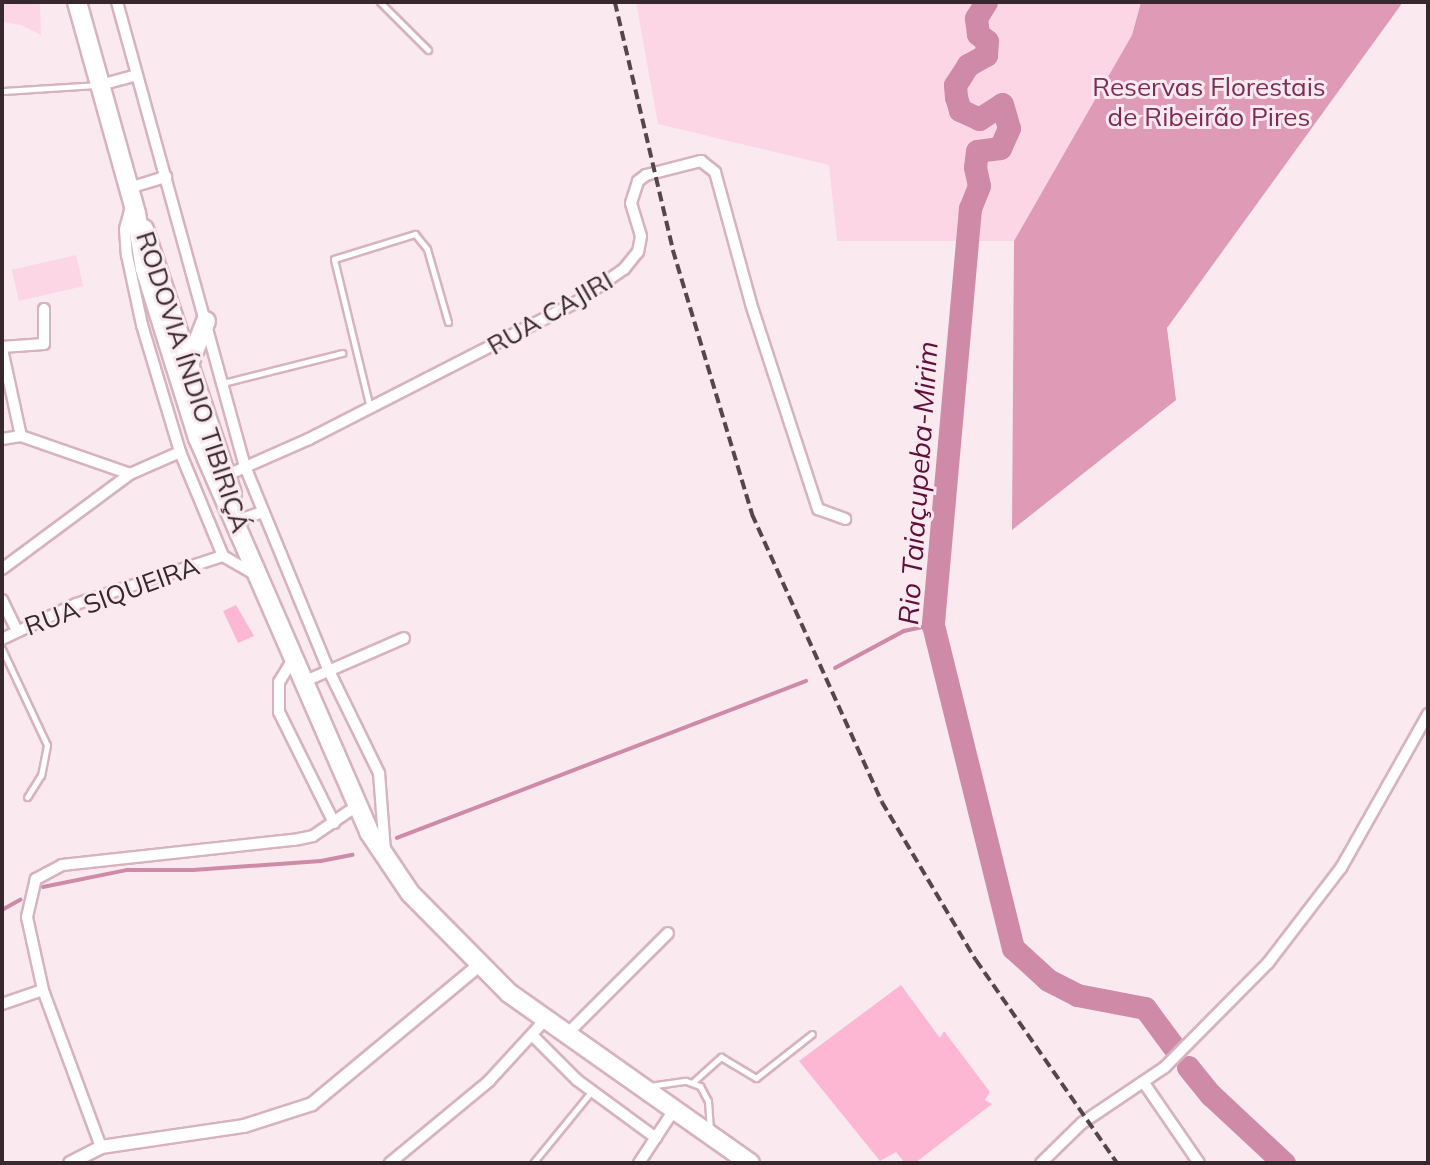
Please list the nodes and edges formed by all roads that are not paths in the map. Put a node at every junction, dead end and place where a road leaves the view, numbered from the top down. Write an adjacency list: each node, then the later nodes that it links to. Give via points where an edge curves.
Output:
1 (77, 2): 6 (highway, RODOVIA ÍNDIO TIBIRIÇÁ)
2 (117, 2): 5 (street)
3 (380, 2): 4 (lane)
4 (428, 50)
5 (137, 75): 6 (street); 8 (street)
6 (100, 85): 7 (lane); 9 (highway, RODOVIA ÍNDIO TIBIRIÇÁ)
7 (2, 91)
8 (166, 177): 9 (street); 11 (street)
9 (132, 201): 15 (highway, RODOVIA ÍNDIO TIBIRIÇÁ, via 152,245); 20 (street, via 125,229 127,255 142,325); 27 (highway, RODOVIA ÍNDIO TIBIRIÇÁ, via 145,269 198,438)
10 (44, 309): 13 (street, via 44,344)
11 (206, 321): 15 (highway); 16 (street)
12 (448, 322): 17 (lane, via 427,249 415,234 334,260)
13 (2, 348): 18 (street)
14 (342, 353): 16 (lane)
15 (189, 364): 23 (highway, RODOVIA ÍNDIO TIBIRIÇÁ)
16 (223, 383): 21 (street)
17 (370, 408): 21 (street, RUA CAJIRI); 26 (street, RUA CAJIRI, via 528,330 624,269 640,245 631,203 634,186 646,174 694,161 715,172 751,304 818,509)
18 (22, 436): 19 (street); 22 (street)
19 (2, 439)
20 (180, 452): 22 (street); 28 (street)
21 (246, 469): 23 (street, RUA CAJIRI); 24 (street)
22 (130, 474): 29 (street)
23 (225, 476): 25 (highway, RODOVIA ÍNDIO TIBIRIÇÁ)
24 (262, 512): 25 (street); 37 (street)
25 (242, 519): 27 (highway, RODOVIA ÍNDIO TIBIRIÇÁ)
26 (845, 519)
27 (248, 552): 30 (highway, RODOVIA ÍNDIO TIBIRIÇÁ)
28 (223, 556): 30 (street); 32 (street, RUA SIQUEIRA, via 76,604)
29 (2, 569)
30 (258, 575): 36 (highway, RODOVIA ÍNDIO TIBIRIÇÁ)
31 (2, 600): 32 (street)
32 (16, 629): 34 (street, RUA SIQUEIRA)
33 (404, 638): 37 (street)
34 (2, 639)
35 (2, 649): 40 (lane, via 47,745 41,775)
36 (293, 659): 38 (highway, RODOVIA ÍNDIO TIBIRIÇÁ); 42 (street, via 279,682 279,712)
37 (329, 671): 38 (street); 43 (street, via 379,773)
38 (303, 682): 41 (highway, RODOVIA ÍNDIO TIBIRIÇÁ)
39 (1428, 714): 53 (street, via 1363,831 1312,910 1199,1037)
40 (27, 797)
41 (355, 807): 42 (street); 43 (highway, RODOVIA ÍNDIO TIBIRIÇÁ)
42 (334, 823): 46 (street, via 313,836 293,840 62,865 43,872 31,888 27,909)
43 (386, 859): 45 (highway, RODOVIA ÍNDIO TIBIRIÇÁ, via 410,893)
44 (668, 933): 51 (street)
45 (478, 966): 48 (highway, RODOVIA ÍNDIO TIBIRIÇÁ); 59 (street, via 312,1104 244,1126)
46 (43, 990): 47 (street); 59 (street)
47 (2, 1004)
48 (545, 1020): 50 (street); 51 (highway, RODOVIA ÍNDIO TIBIRIÇÁ)
49 (812, 1034): 52 (lane, via 756,1078 721,1057)
50 (532, 1035): 55 (street); 61 (street, via 444,1121)
51 (566, 1035): 54 (highway, RODOVIA ÍNDIO TIBIRIÇÁ)
52 (694, 1082): 54 (lane); 57 (lane, via 708,1101)
53 (1143, 1083): 65 (street, via 1082,1123); 66 (street)
54 (642, 1087): 56 (highway, RODOVIA ÍNDIO TIBIRIÇÁ)
55 (591, 1091): 58 (street); 62 (lane, via 548,1150)
56 (674, 1110): 57 (highway, RODOVIA ÍNDIO TIBIRIÇÁ); 58 (street)
57 (710, 1136): 64 (highway, RODOVIA ÍNDIO TIBIRIÇÁ)
58 (656, 1138): 63 (street)
59 (101, 1147): 60 (street)
60 (70, 1163)
61 (390, 1163)
62 (533, 1163)
63 (639, 1163)
64 (750, 1163)
65 (1041, 1163)
66 (1199, 1163)

